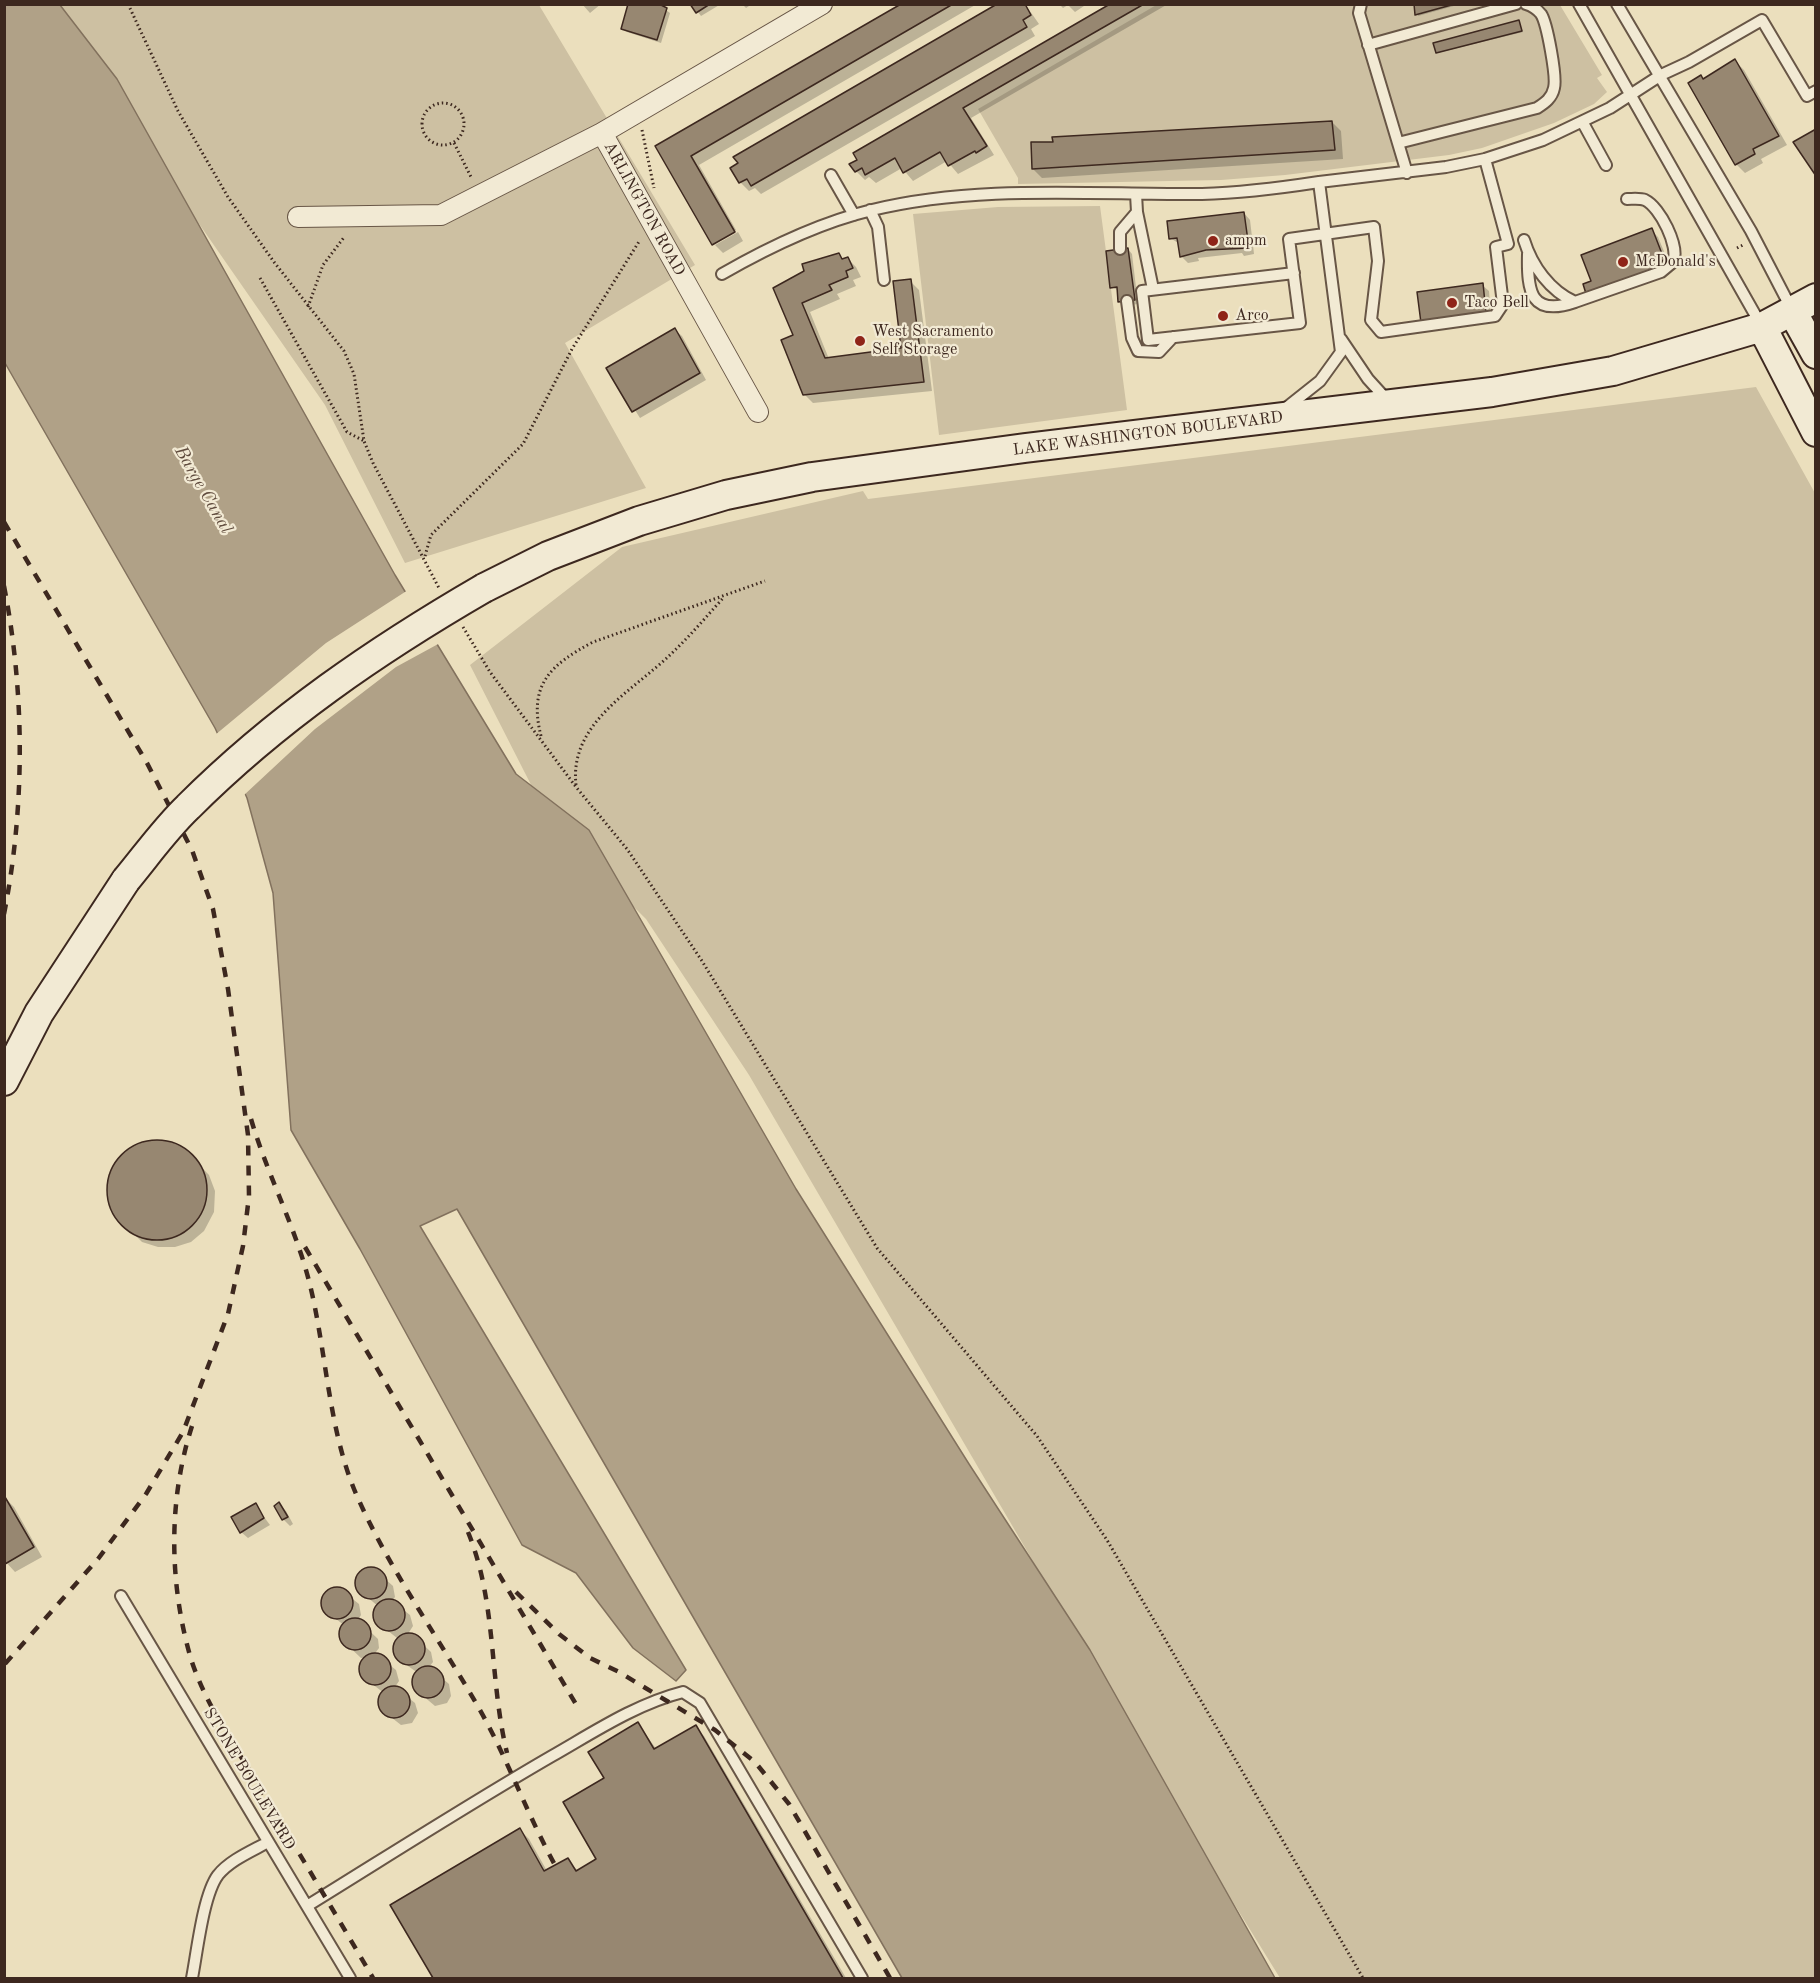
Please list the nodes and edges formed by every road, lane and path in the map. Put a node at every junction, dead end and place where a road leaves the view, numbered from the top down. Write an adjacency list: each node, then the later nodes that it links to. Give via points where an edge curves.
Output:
1 (128, 4): 45 (path, via 178,111 222,187)
2 (822, 4): 12 (street, ARLINGTON ROAD)
3 (1361, 4): 8 (lane, via 1359,13)
4 (1516, 4): 8 (lane)
5 (1526, 4): 15 (lane, via 1543,16 1555,75 1548,102)
6 (1579, 4): 11 (lane)
7 (1617, 4): 9 (lane)
8 (1368, 45): 15 (lane)
9 (1661, 75): 10 (lane, via 1762,20 1807,96); 11 (lane); 44 (lane, via 1751,231)
10 (1815, 91)
11 (1631, 93): 13 (lane); 46 (lane)
12 (641, 110): 14 (street, ARLINGTON ROAD); 30 (path, via 654,183)
13 (1583, 123): 17 (lane); 18 (lane)
14 (602, 133): 23 (street); 30 (street, ARLINGTON ROAD)
15 (1398, 142): 19 (lane)
16 (454, 143): 16 (path, via 464,127 461,113 450,105 436,105 422,120 424,134 434,144); 23 (path)
17 (1485, 159): 19 (lane); 31 (lane, via 1508,244 1496,247 1503,304 1495,316 1381,332 1371,320 1378,261 1374,227)
18 (1606, 165)
19 (1407, 173): 21 (lane)
20 (831, 175): 27 (lane)
21 (1319, 182): 22 (lane, via 1254,191); 31 (lane)
22 (1136, 194): 25 (lane, via 955,196); 26 (lane)
23 (481, 196): 29 (street, via 441,215)
24 (1627, 199): 43 (lane, via 1643,199 1653,205 1674,243 1673,262 1661,272)
25 (870, 210): 27 (lane); 40 (lane, via 878,227)
26 (1137, 212): 35 (lane, via 1120,232); 41 (lane)
27 (854, 214): 38 (lane, via 790,238)
28 (298, 217): 29 (street)
29 (367, 218): 45 (path, via 332,251 315,281)
30 (651, 220): 51 (street, ARLINGTON ROAD); 55 (path, via 572,349 523,444 431,535)
31 (1327, 235): 37 (lane, via 1289,239); 48 (lane)
32 (1524, 240): 36 (lane)
33 (1743, 245): 34 (path)
34 (1737, 248)
35 (1120, 249)
36 (1528, 254): 43 (lane, via 1563,297); 43 (lane, via 1527,276 1536,300 1555,309)
37 (1294, 273): 41 (lane); 47 (lane, via 1300,323)
38 (722, 274)
39 (260, 278): 54 (path, via 347,432)
40 (884, 280)
41 (1153, 289): 47 (lane, via 1142,291 1148,340)
42 (1126, 301): 47 (lane, via 1138,351 1160,352)
43 (1575, 302)
44 (1804, 304): 46 (main road, LAKE WASHINGTON BOULEVARD); 49 (main road)
45 (309, 308): 54 (path, via 344,351 354,374)
46 (1762, 327): 50 (main road, LAKE WASHINGTON BOULEVARD, via 1613,371); 53 (main road)
47 (1173, 337)
48 (1340, 338): 50 (lane, via 1379,394); 52 (lane, via 1341,352 1326,374)
49 (1815, 354)
50 (1392, 405): 52 (main road, LAKE WASHINGTON BOULEVARD)
51 (758, 412)
52 (1268, 420): 62 (main road, LAKE WASHINGTON BOULEVARD, bridge, via 836,474 726,495 639,521 548,556 484,588 373,655 294,714 186,808 126,880 39,1013)
53 (1815, 432)
54 (364, 441): 55 (path)
55 (425, 558): 57 (path)
56 (765, 581): 58 (path)
57 (443, 595)
58 (725, 597): 60 (path, via 593,642 561,662 549,672 536,700); 61 (path, via 672,654 628,690 596,724 577,755)
59 (460, 624): 60 (path, via 490,672)
60 (541, 738): 61 (path)
61 (576, 787): 69 (path, via 627,849 696,951 877,1248 1037,1436 1107,1540)
62 (4, 1081)
63 (121, 1596): 64 (lane, STONE BOULEVARD)
64 (268, 1842): 65 (lane, STONE BOULEVARD); 66 (lane, via 218,1876 202,1923)
65 (307, 1906): 67 (lane, STONE BOULEVARD); 68 (lane, via 613,1722 683,1692 700,1703)
66 (192, 1978)
67 (350, 1978)
68 (862, 1978)
69 (1363, 1978)

